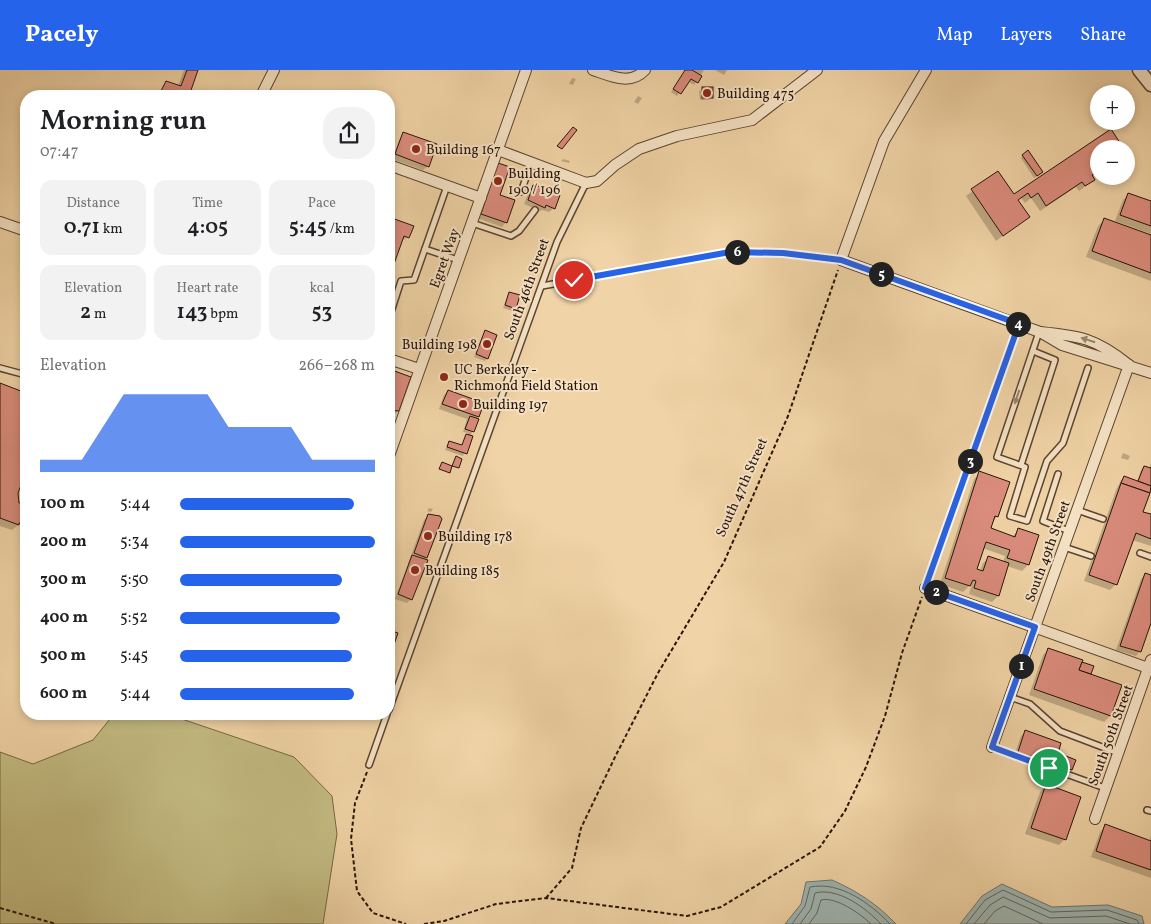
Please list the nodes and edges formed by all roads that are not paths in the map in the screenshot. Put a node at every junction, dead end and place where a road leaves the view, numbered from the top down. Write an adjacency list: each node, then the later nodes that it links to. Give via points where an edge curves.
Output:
1 (274, 70): 9 (street)
2 (526, 70): 10 (street, Egret Way)
3 (593, 70): 4 (street, via 622,79 640,76)
4 (645, 70)
5 (818, 70): 13 (street, via 752,120 677,136 639,149 597,181)
6 (926, 70): 23 (street, via 884,140)
7 (1138, 70): 8 (street)
8 (1151, 85)
9 (264, 90)
10 (498, 150): 11 (street); 16 (street, Egret Way)
11 (531, 163): 13 (street); 15 (lane)
12 (395, 167): 14 (street)
13 (586, 183): 24 (lane, South 46th Street, via 557,242)
14 (446, 186): 16 (street); 21 (lane)
15 (521, 192)
16 (480, 198): 19 (street, Egret Way)
17 (535, 210): 19 (lane, via 511,236)
18 (0, 222): 20 (street)
19 (471, 223): 22 (street, Egret Way)
20 (20, 229)
21 (425, 249): 22 (lane); 25 (lane, via 414,280 401,282)
22 (458, 260): 32 (street, Egret Way)
23 (841, 260): 24 (lane, via 783,253 730,252); 26 (street)
24 (542, 286): 48 (lane, South 46th Street)
25 (395, 300)
26 (1040, 332): 27 (lane); 29 (street, via 1072,335 1099,343)
27 (1033, 351): 36 (lane, via 1056,360); 36 (lane, one-way to 36, via 997,457)
28 (395, 360): 32 (street)
29 (1129, 365): 34 (street); 38 (street, South 49th Street)
30 (0, 368): 33 (lane)
31 (1088, 368): 36 (lane, via 1063,443 1047,461 1027,521 1010,516 1025,467)
32 (419, 369): 35 (street, Egret Way)
33 (20, 373)
34 (1151, 373)
35 (395, 439)
36 (1021, 465)
37 (1058, 474): 40 (lane, via 1042,521)
38 (1077, 509): 39 (lane); 40 (street, South 49th Street)
39 (1103, 519)
40 (1069, 531): 41 (street, South 49th Street)
41 (1064, 546): 43 (lane); 46 (street, South 49th Street)
42 (1140, 553): 44 (lane)
43 (1091, 556)
44 (1151, 557)
45 (925, 588): 46 (street)
46 (1035, 627): 47 (street); 49 (street, South 49th Street)
47 (1150, 666): 52 (street, South 50th Street)
48 (395, 693)
49 (1010, 696): 51 (street, South 49th Street); 52 (lane, via 1030,704 1060,731)
50 (385, 720): 53 (lane, South 46th Street)
51 (992, 747): 54 (lane)
52 (1118, 753): 54 (street, South 50th Street)
53 (369, 765)
54 (1105, 788): 55 (street, South 50th Street)
55 (1095, 819)

